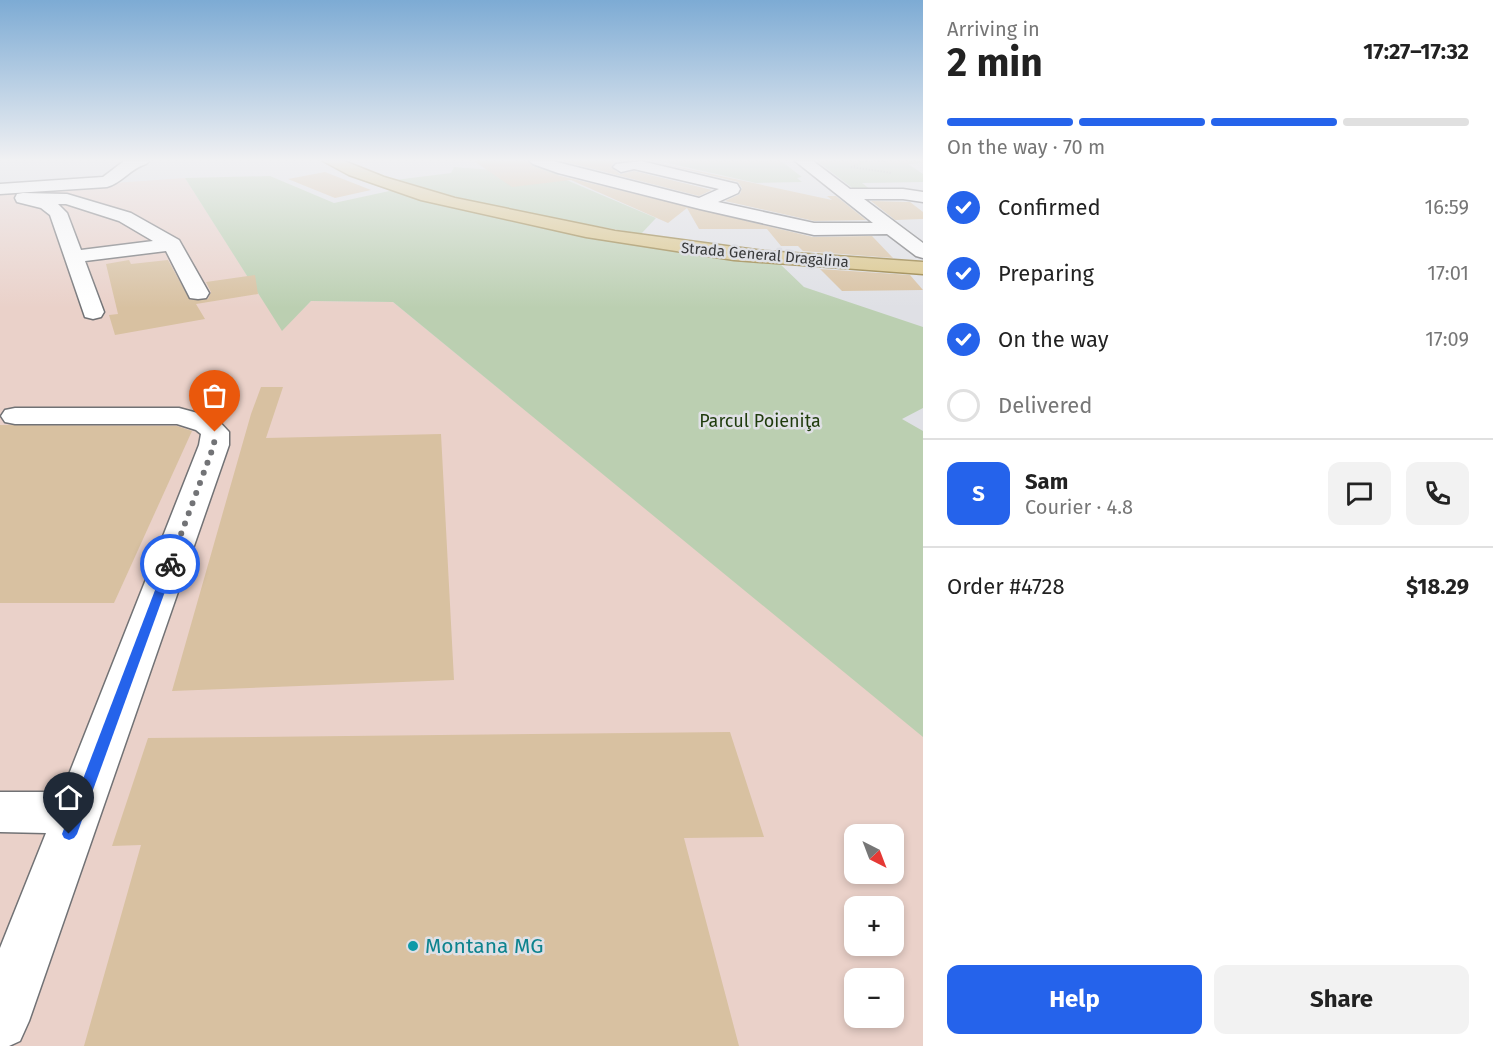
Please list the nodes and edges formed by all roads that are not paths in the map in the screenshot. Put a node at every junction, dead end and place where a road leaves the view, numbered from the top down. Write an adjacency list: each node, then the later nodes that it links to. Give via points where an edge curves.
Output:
1 (54, 210): 9 (street)
2 (106, 210): 7 (street)
3 (484, 210): 10 (main road, Strada General Dragalina, via 609,235 767,257)
4 (727, 210): 6 (street, via 814,229)
5 (867, 210): 6 (street)
6 (891, 228): 8 (street)
7 (172, 244): 9 (street); 11 (street)
8 (923, 252)
9 (74, 257): 12 (street)
10 (923, 268)
11 (198, 293)
12 (93, 312)
13 (15, 416): 15 (street, via 179,416 206,423 215,432 214,445)
14 (0, 812): 15 (street)
15 (77, 813): 16 (street)
16 (0, 1021)

